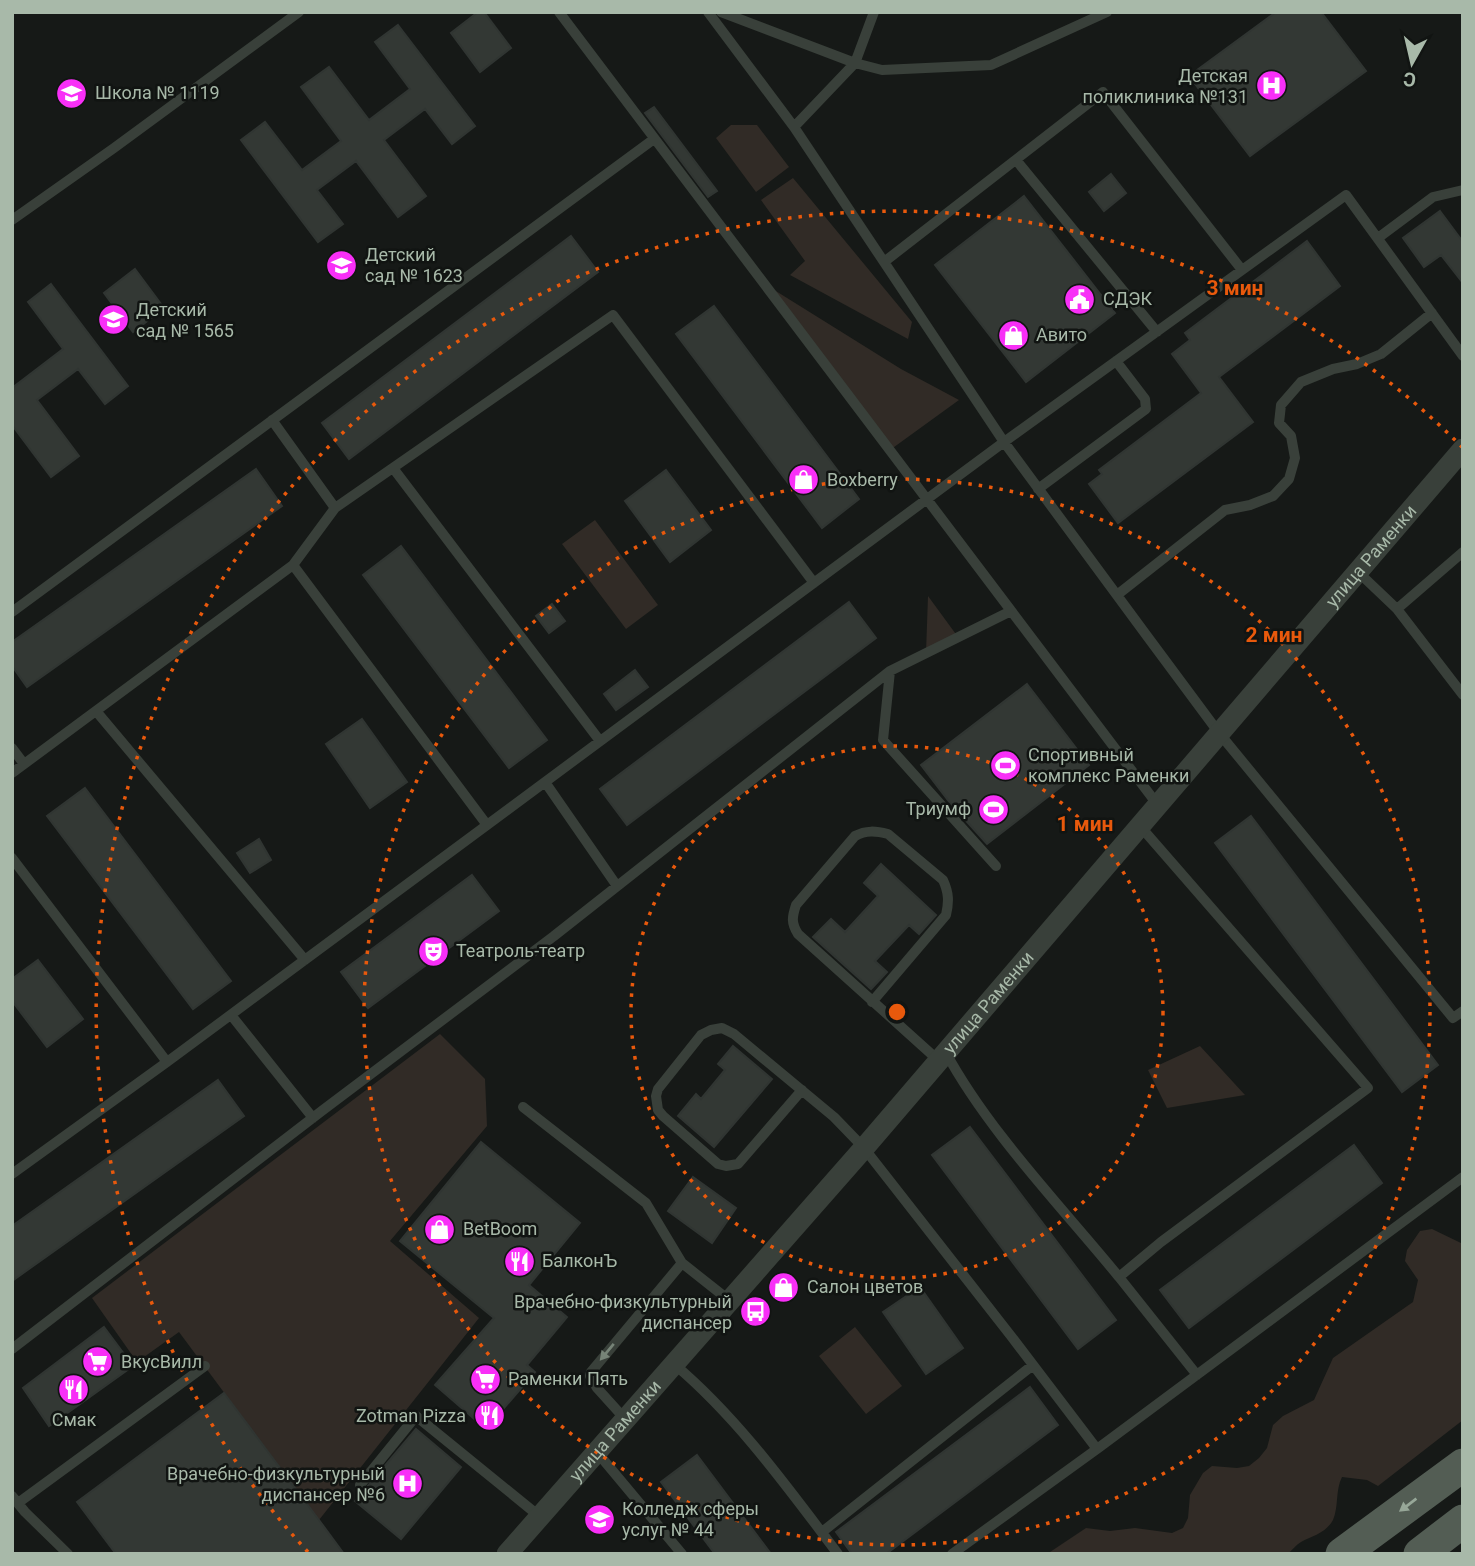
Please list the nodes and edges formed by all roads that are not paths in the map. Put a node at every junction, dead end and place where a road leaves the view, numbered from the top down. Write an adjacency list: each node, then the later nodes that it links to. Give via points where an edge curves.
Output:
1 (299, 12): 12 (lane)
2 (559, 12): 9 (lane)
3 (708, 12): 8 (lane)
4 (721, 12): 7 (lane)
5 (874, 12): 7 (lane)
6 (1107, 12): 7 (lane, via 991,65 882,70)
7 (855, 63): 8 (lane)
8 (794, 127): 14 (lane)
9 (654, 139): 20 (lane); 25 (lane)
10 (1016, 160): 14 (lane); 15 (lane, via 1103,92); 17 (lane)
11 (1463, 190): 13 (lane, via 1433,197)
12 (12, 220)
13 (1378, 238): 15 (lane, via 1346,195); 16 (lane)
14 (884, 262): 21 (lane)
15 (1242, 270): 17 (lane)
16 (1432, 313): 18 (lane); 31 (lane, via 1381,354 1301,383 1280,405 1279,422 1291,436 1295,458 1289,479 1273,496 1225,510)
17 (1157, 332): 19 (lane)
18 (1463, 356)
19 (1116, 361): 21 (lane); 24 (lane, via 1146,409)
20 (272, 420): 26 (lane); 34 (lane)
21 (1004, 442): 24 (lane); 25 (lane)
22 (1463, 449): 29 (street, улица Раменки)
23 (393, 468): 26 (lane); 30 (lane, via 613,315); 39 (lane)
24 (1038, 489): 31 (lane)
25 (928, 500): 30 (lane); 33 (lane)
26 (335, 508): 28 (lane)
27 (1463, 552): 32 (lane)
28 (293, 565): 37 (lane); 45 (lane)
29 (1356, 570): 32 (lane); 38 (street, улица Раменки)
30 (814, 583): 39 (lane)
31 (1117, 595): 38 (lane)
32 (1397, 610): 36 (lane)
33 (1011, 611): 35 (lane); 44 (lane)
34 (12, 612)
35 (890, 671): 48 (lane, via 883,740); 49 (lane)
36 (1463, 695)
37 (96, 711): 41 (lane); 50 (lane)
38 (1219, 733): 44 (street, улица Раменки); 52 (lane, via 1453,1018)
39 (600, 741): 43 (lane)
40 (12, 748): 41 (lane)
41 (24, 764): 42 (lane)
42 (12, 773)
43 (545, 782): 45 (lane); 49 (lane)
44 (1157, 804): 46 (street, улица Раменки)
45 (487, 825): 50 (lane)
46 (1140, 826): 54 (street, улица Раменки); 63 (lane, via 1368,1088)
47 (12, 858): 55 (lane)
48 (996, 866)
49 (617, 886): 58 (lane)
50 (304, 960): 53 (lane)
51 (872, 1002): 51 (lane, via 792,926 796,905 863,832 888,834 943,880 949,904 946,915); 54 (lane)
52 (1463, 1011)
53 (231, 1014): 55 (lane); 58 (lane)
54 (942, 1056): 59 (street, улица Раменки); 63 (lane)
55 (167, 1062): 60 (lane)
56 (802, 1090): 56 (lane, via 722,1028 701,1035 658,1089 656,1103 663,1116 726,1166 738,1164); 59 (lane)
57 (523, 1107): 62 (lane, via 646,1203)
58 (313, 1118): 65 (lane)
59 (864, 1148): 64 (street, улица Раменки); 67 (lane)
60 (12, 1174)
61 (1463, 1177): 69 (lane)
62 (682, 1262): 64 (lane); 70 (lane, one-way to 70, via 591,1372 597,1388)
63 (1119, 1277): 69 (lane)
64 (730, 1301): 66 (street, улица Раменки)
65 (12, 1349)
66 (674, 1364): 70 (street, улица Раменки); 78 (lane, via 702,1388 797,1497)
67 (1033, 1365): 71 (lane); 78 (lane)
68 (205, 1366): 75 (lane)
69 (1197, 1375): 71 (lane)
70 (625, 1419): 72 (street, улица Раменки)
71 (1097, 1449): 83 (lane)
72 (596, 1451): 76 (street, улица Раменки); 81 (lane)
73 (1463, 1465): 84 (main road, one-way to 84)
74 (360, 1485): 76 (lane, via 416,1416)
75 (15, 1500): 79 (lane)
76 (539, 1516): 80 (street, улица Раменки)
77 (1463, 1521): 85 (main road)
78 (821, 1532): 82 (lane)
79 (68, 1554)
80 (508, 1554)
81 (682, 1554)
82 (838, 1554)
83 (952, 1554)
84 (1342, 1554)
85 (1420, 1554)

